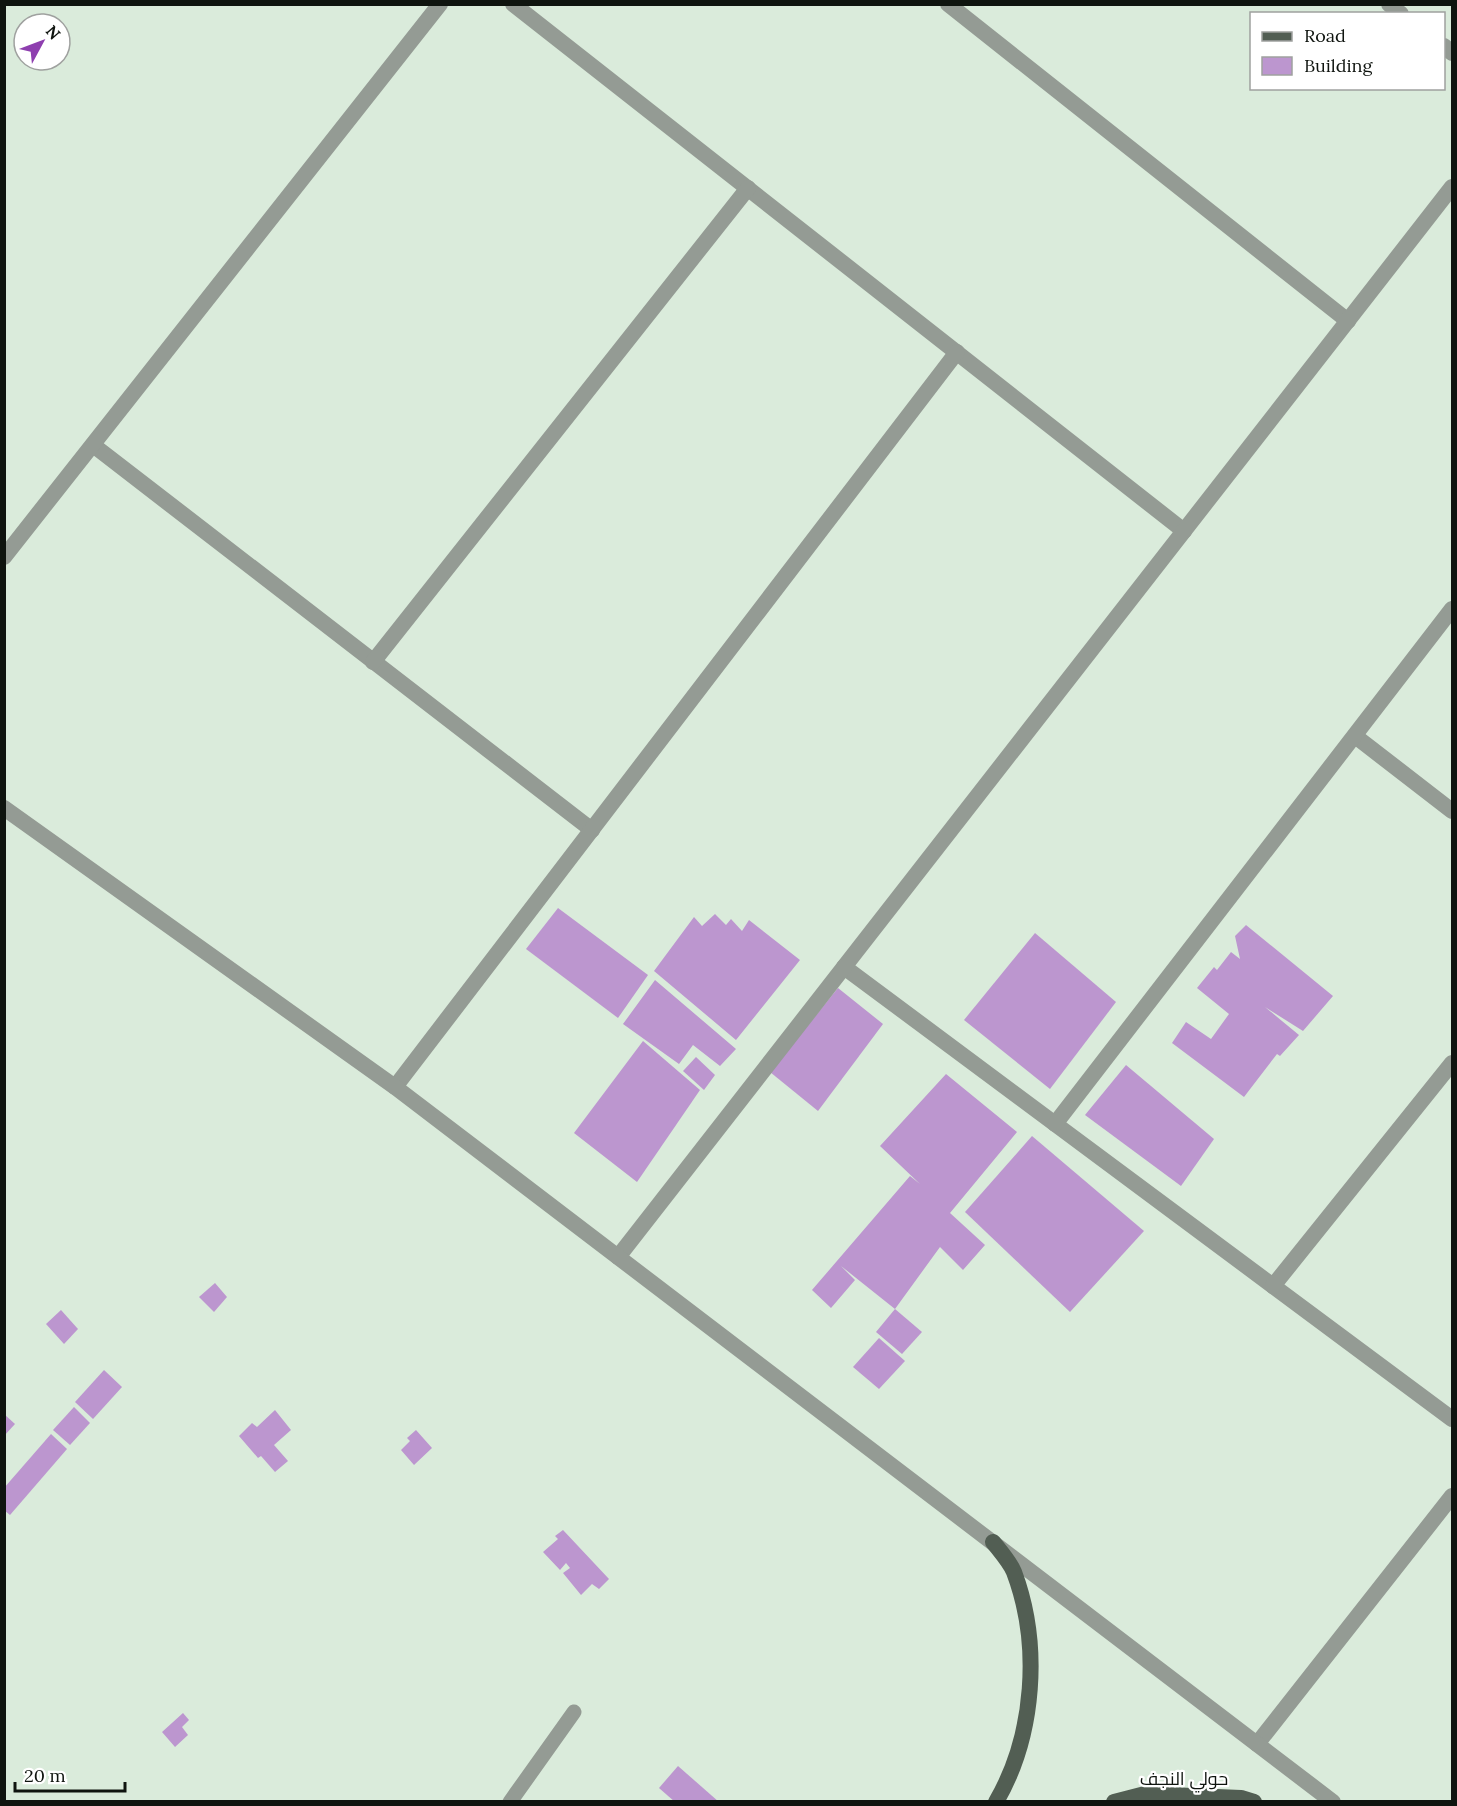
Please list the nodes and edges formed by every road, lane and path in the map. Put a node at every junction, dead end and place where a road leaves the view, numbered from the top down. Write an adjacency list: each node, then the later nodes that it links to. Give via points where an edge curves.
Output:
1 (440, 4): 8 (street)
2 (513, 4): 5 (street)
3 (948, 4): 6 (street)
4 (1452, 187): 6 (street)
5 (748, 188): 7 (street); 12 (street)
6 (1348, 321): 9 (street)
7 (957, 352): 9 (street); 16 (street)
8 (93, 445): 10 (street); 12 (street)
9 (1184, 531): 17 (street)
10 (4, 557)
11 (1452, 609): 13 (street)
12 (373, 662): 16 (street)
13 (1355, 736): 15 (street); 20 (street)
14 (4, 808): 19 (street)
15 (1452, 811)
16 (592, 830): 19 (street)
17 (844, 967): 20 (street); 21 (street)
18 (1452, 1063): 22 (street)
19 (395, 1087): 21 (street)
20 (1055, 1124): 22 (street)
21 (618, 1257): 25 (street)
22 (1273, 1286): 23 (street)
23 (1452, 1419)
24 (1452, 1496): 27 (street)
25 (993, 1542): 27 (street); 29 (main road, via 1014,1570 1030,1655 1025,1721 1015,1759)
26 (574, 1712): 28 (lane)
27 (1257, 1744): 32 (street)
28 (510, 1802)
29 (996, 1802)
30 (1114, 1802): 31 (main road, حولي النجف, via 1145,1794 1242,1798)
31 (1254, 1802)
32 (1333, 1802)

